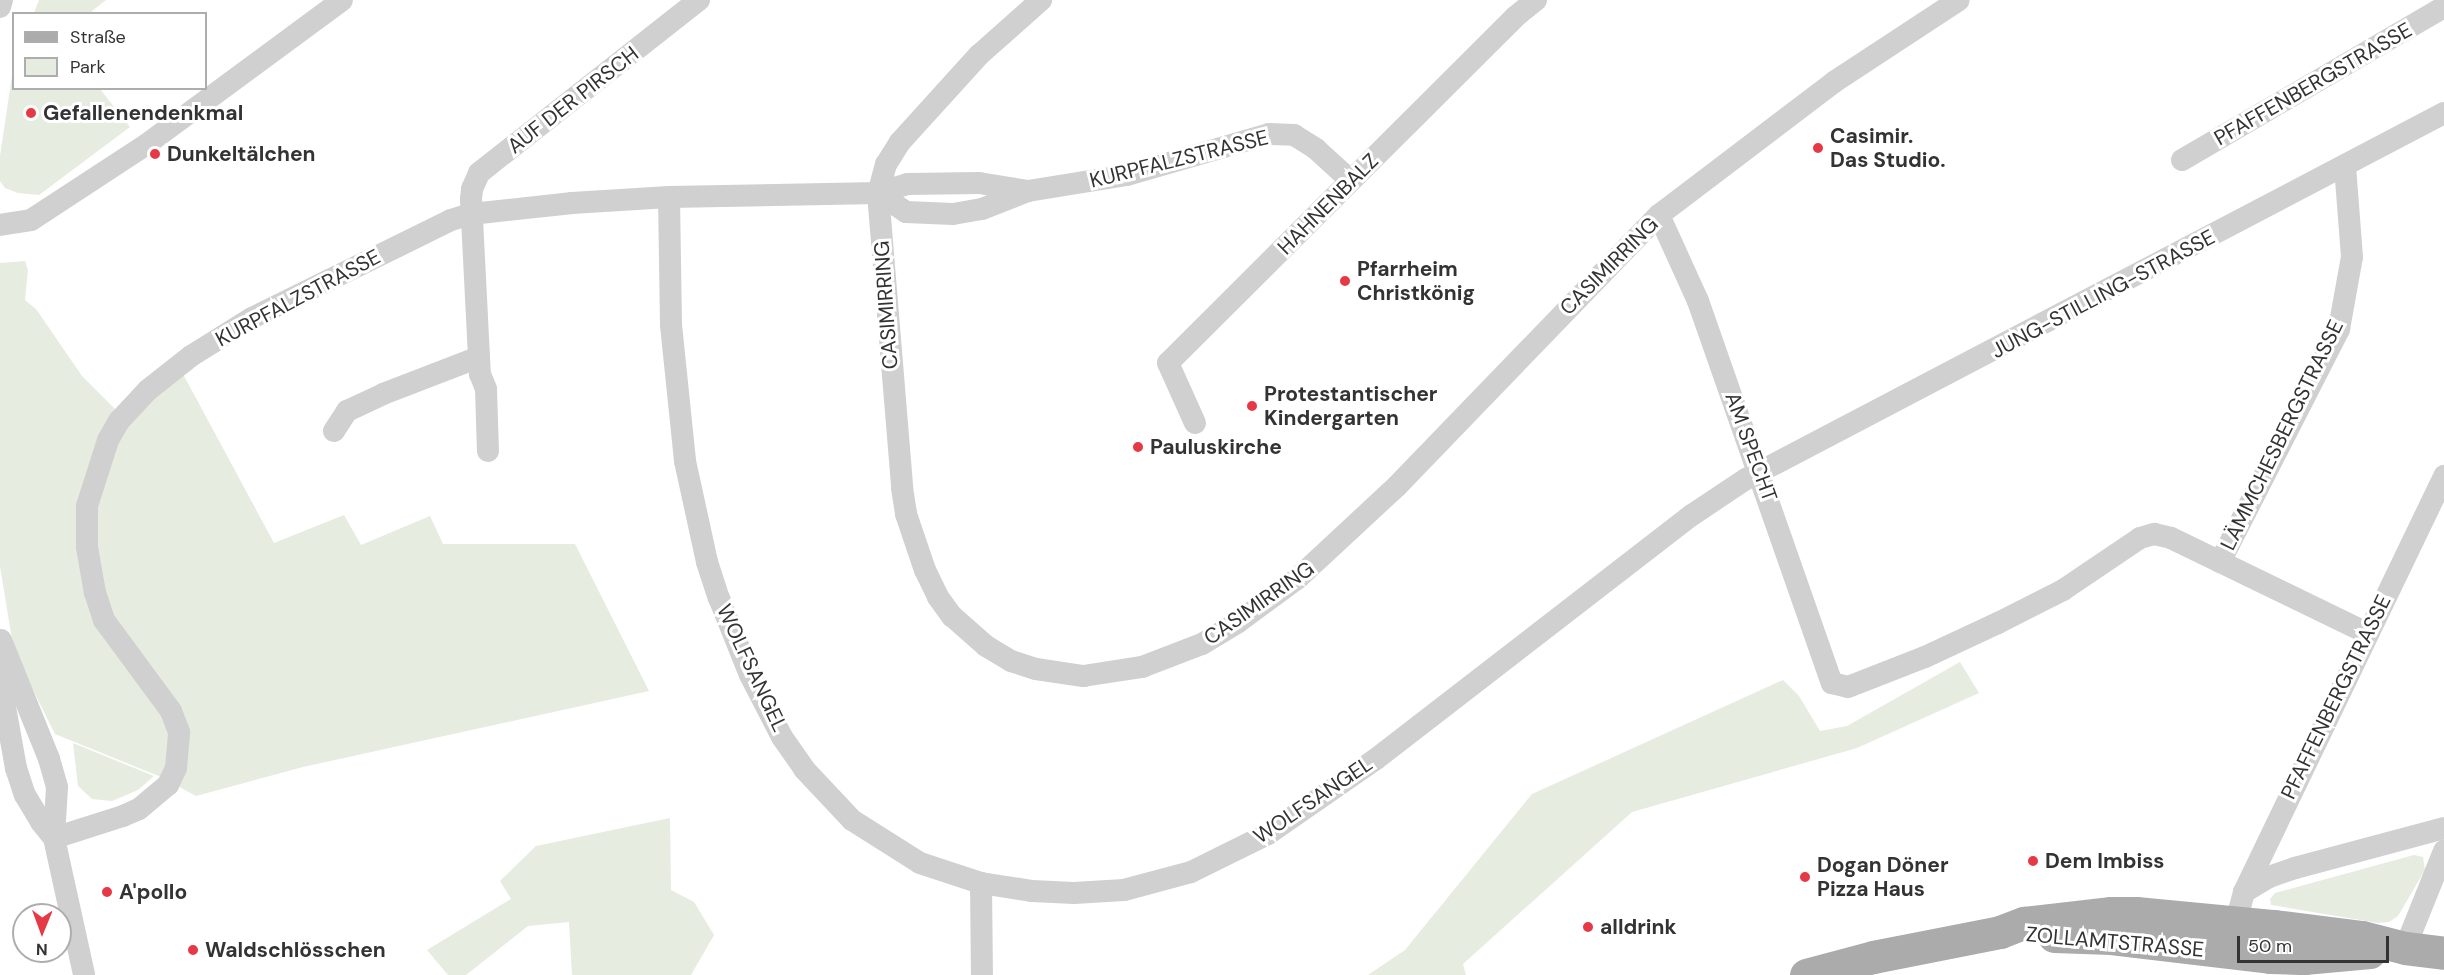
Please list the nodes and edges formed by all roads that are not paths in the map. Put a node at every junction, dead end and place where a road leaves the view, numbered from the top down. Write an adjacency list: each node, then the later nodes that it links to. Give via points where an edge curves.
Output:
1 (2, 0): 7 (street)
2 (342, 0): 18 (street, via 147,144 31,220)
3 (699, 0): 16 (street, AUF DER PIRSCH, via 479,173 472,189)
4 (1041, 0): 14 (street, CASIMIRRING, via 979,56 900,142 886,164)
5 (1536, 0): 12 (street, HAHNENBALZ)
6 (1959, 0): 17 (street, CASIMIRRING, via 1834,82)
7 (0, 7)
8 (2444, 7): 10 (street, PFAFFENBERGSTRASSE)
9 (2444, 113): 11 (street, JUNG-STILLING-STRASSE)
10 (2182, 160)
11 (2345, 166): 23 (street, JUNG-STILLING-STRASSE); 25 (street, LÄMMCHESBERGSTRASSE, via 2352,257 2339,329)
12 (1351, 181): 13 (street, KURPFALZSTRASSE, via 1294,135 1269,134 1126,175); 20 (street, HAHNENBALZ, via 1168,363)
13 (1028, 191): 14 (street, KURPFALZSTRASSE, via 979,183 908,184); 14 (street, KURPFALZSTRASSE, via 982,209 952,214 906,212)
14 (878, 193): 15 (street, KURPFALZSTRASSE); 17 (street, CASIMIRRING, via 902,488 925,570 952,616 986,646 1036,669 1083,676 1142,666 1202,644 1298,579 1397,486)
15 (669, 198): 16 (street, KURPFALZSTRASSE, via 572,202); 33 (street, WOLFSANGEL, via 671,325 685,461 707,562 750,675 782,737 804,769 852,820 920,863)
16 (471, 214): 19 (street, AUF DER PIRSCH); 30 (street, KURPFALZSTRASSE, via 451,220 252,318 191,356 148,390 119,421 108,440 87,506 87,547 104,620 171,711 179,732 176,768 168,785 139,808)
17 (1659, 215): 23 (street, AM SPECHT, via 1698,301)
18 (0, 225)
19 (479, 357): 21 (street, via 347,411); 22 (street, AUF DER PIRSCH, via 486,389)
20 (1196, 423)
21 (334, 431)
22 (488, 451)
23 (1760, 471): 25 (street, AM SPECHT, via 1832,683 1848,687 1925,657 2063,590 2140,538 2154,534 2171,538); 33 (street, WOLFSANGEL, via 1692,515 1412,731 1268,834 1191,872 1124,890 1032,891)
24 (2444, 476): 26 (street, PFAFFENBERGSTRASSE)
25 (2220, 562): 26 (street)
26 (2367, 633): 29 (street, PFAFFENBERGSTRASSE)
27 (0, 637): 30 (street, via 57,787); 30 (street, via 4,697 16,768 25,795)
28 (2444, 828): 32 (street)
29 (2273, 829): 32 (street, via 2274,854 2278,861); 34 (street, PFAFFENBERGSTRASSE)
30 (54, 838): 37 (street)
31 (2444, 851): 35 (street)
32 (2295, 868): 34 (street, via 2269,877)
33 (981, 883): 38 (street)
34 (2234, 935): 35 (main road, ZOLLAMTSTRASSE, via 2361,937); 39 (main road, ZOLLAMTSTRASSE, via 2111,913 2024,923 2000,932 1873,957)
35 (2405, 948): 36 (main road, ZOLLAMTSTRASSE)
36 (2444, 953)
37 (84, 975)
38 (982, 975)
39 (1806, 975)

